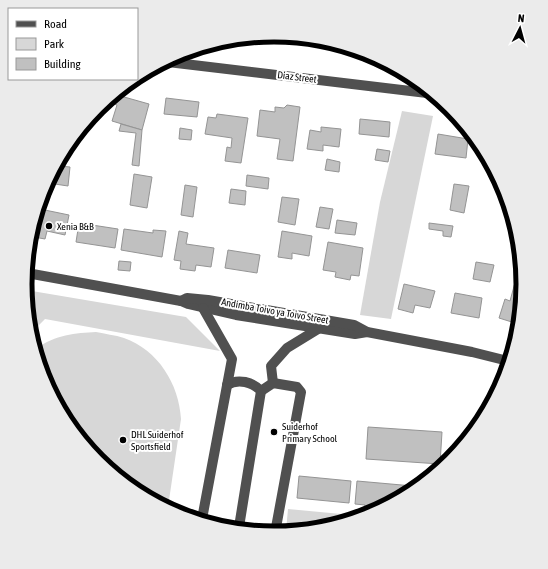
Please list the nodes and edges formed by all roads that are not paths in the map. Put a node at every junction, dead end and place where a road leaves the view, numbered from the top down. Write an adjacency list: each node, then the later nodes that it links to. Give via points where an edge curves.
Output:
1 (176, 63): 2 (street, Diaz Street)
2 (420, 92)
3 (33, 274): 4 (street, Andimba Toivo ya Toivo Street)
4 (181, 301): 5 (street, Andimba Toivo ya Toivo Street); 7 (street, Andimba Toivo ya Toivo Street, via 197,298 354,325)
5 (203, 308): 6 (street, Andimba Toivo ya Toivo Street); 10 (street, via 232,359)
6 (318, 329): 7 (street, Andimba Toivo ya Toivo Street, via 354,334); 9 (street, via 287,348 271,366)
7 (367, 332): 8 (street, Andimba Toivo ya Toivo Street)
8 (504, 360)
9 (273, 383): 11 (street); 14 (street, via 297,387 301,392)
10 (227, 385): 11 (street, via 234,381 242,382 255,385); 12 (street)
11 (261, 391): 13 (street)
12 (203, 516)
13 (240, 524)
14 (276, 526)

